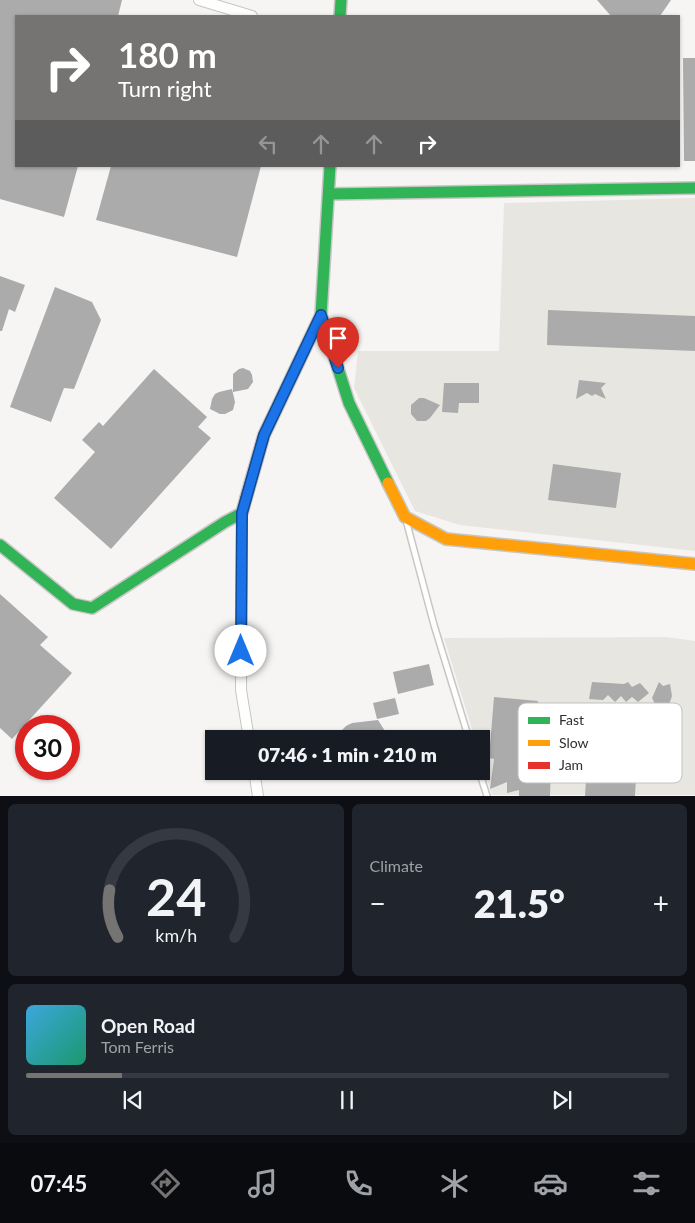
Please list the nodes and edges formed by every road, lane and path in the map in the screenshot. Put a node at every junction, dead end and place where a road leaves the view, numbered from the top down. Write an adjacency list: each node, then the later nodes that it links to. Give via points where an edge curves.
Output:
1 (199, 0): 3 (street)
2 (341, 0): 4 (street)
3 (249, 15)
4 (340, 15)
5 (330, 167): 7 (street)
6 (695, 188): 7 (street)
7 (329, 194): 8 (street)
8 (321, 315): 9 (street, via 264,435); 10 (street, via 349,402)
9 (242, 513): 11 (street, via 92,608 73,604); 13 (street, via 241,690)
10 (405, 517): 12 (street, via 446,539); 14 (lane)
11 (0, 545)
12 (695, 564)
13 (248, 730)
14 (466, 730)
15 (255, 780): 17 (street)
16 (482, 780): 18 (lane)
17 (258, 796)
18 (487, 796)

